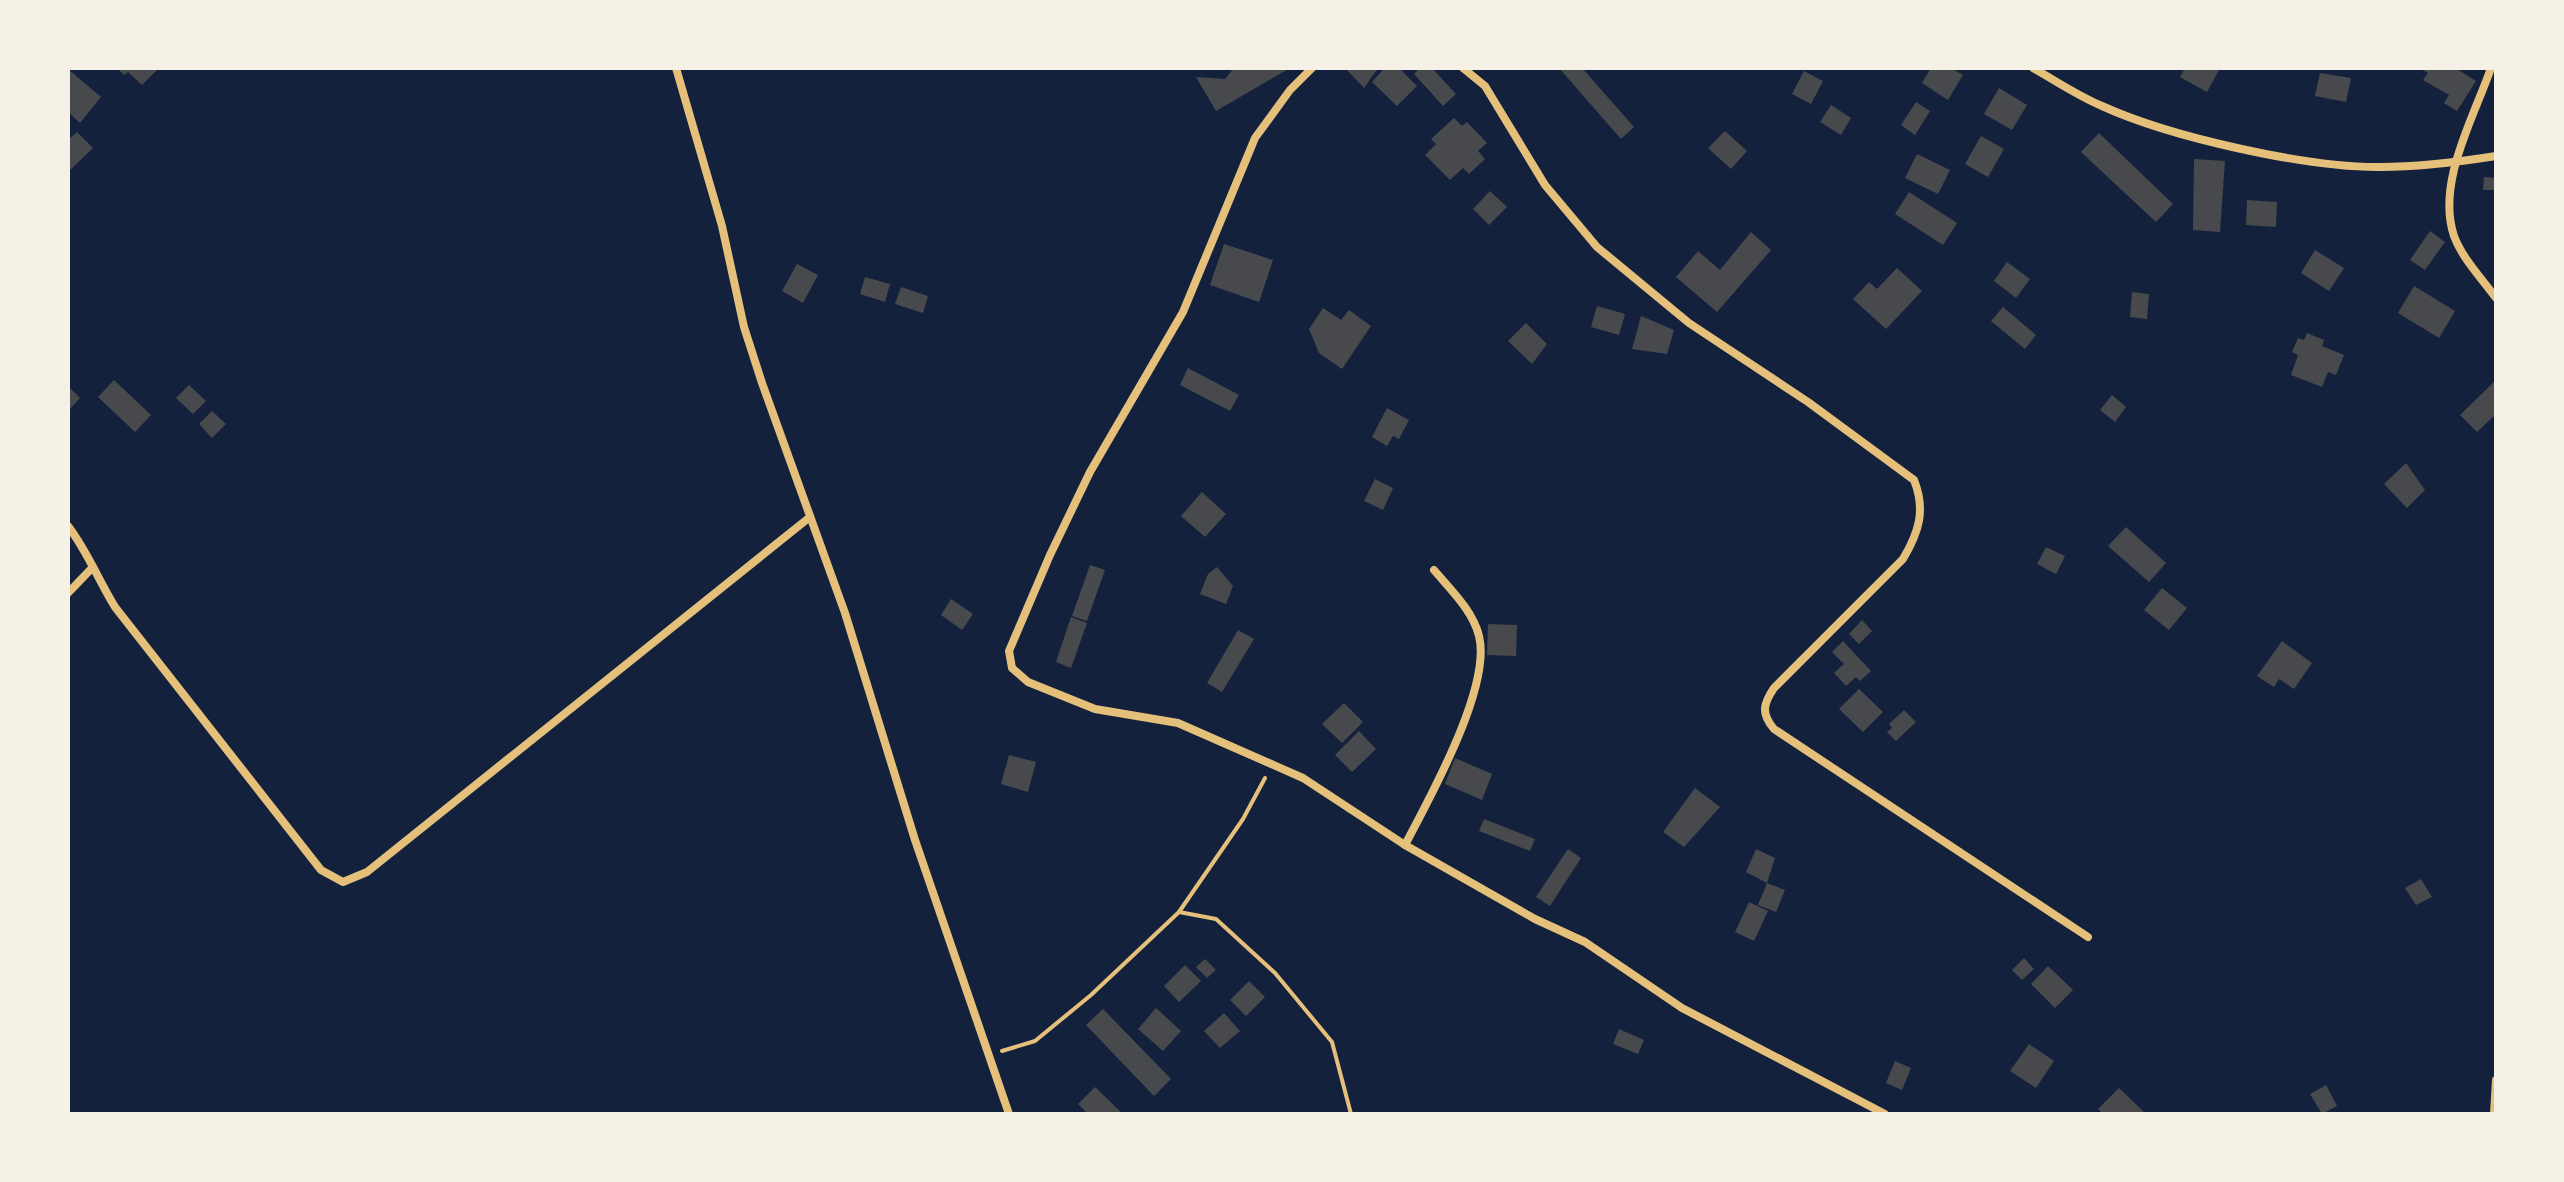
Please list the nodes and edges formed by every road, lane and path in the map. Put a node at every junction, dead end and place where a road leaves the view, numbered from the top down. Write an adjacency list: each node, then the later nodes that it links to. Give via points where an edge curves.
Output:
1 (676, 68): 9 (street, via 722,226 744,327)
2 (1312, 68): 14 (street, via 1255,138 1183,312 1090,472 1009,651 1012,668 1028,682 1095,709 1178,723)
3 (1463, 68): 17 (street, via 1485,86 1545,185 1597,247 1689,323 1914,480 1921,518 1903,559 1774,688 1765,701 1766,720)
4 (2033, 68): 7 (street, via 2103,107 2207,140 2341,166)
5 (2491, 68): 7 (street)
6 (2496, 156): 7 (street)
7 (2457, 162): 8 (street, via 2450,199 2452,228)
8 (2496, 298)
9 (810, 517): 11 (street, via 367,872 343,882 321,870 115,607); 18 (street)
10 (68, 526): 11 (street)
11 (92, 568): 13 (street)
12 (1434, 570): 15 (street, via 1466,608 1482,655 1456,747)
13 (68, 593)
14 (1272, 762): 15 (street); 16 (path, via 1243,819)
15 (1405, 845): 22 (street, via 1585,942 1682,1008)
16 (1179, 912): 18 (path, via 1035,1041); 21 (path, via 1216,919 1285,985 1332,1042)
17 (2088, 937)
18 (988, 1055): 20 (street)
19 (2496, 1080): 23 (street)
20 (1009, 1114)
21 (1351, 1114)
22 (1885, 1114)
23 (2494, 1114)

